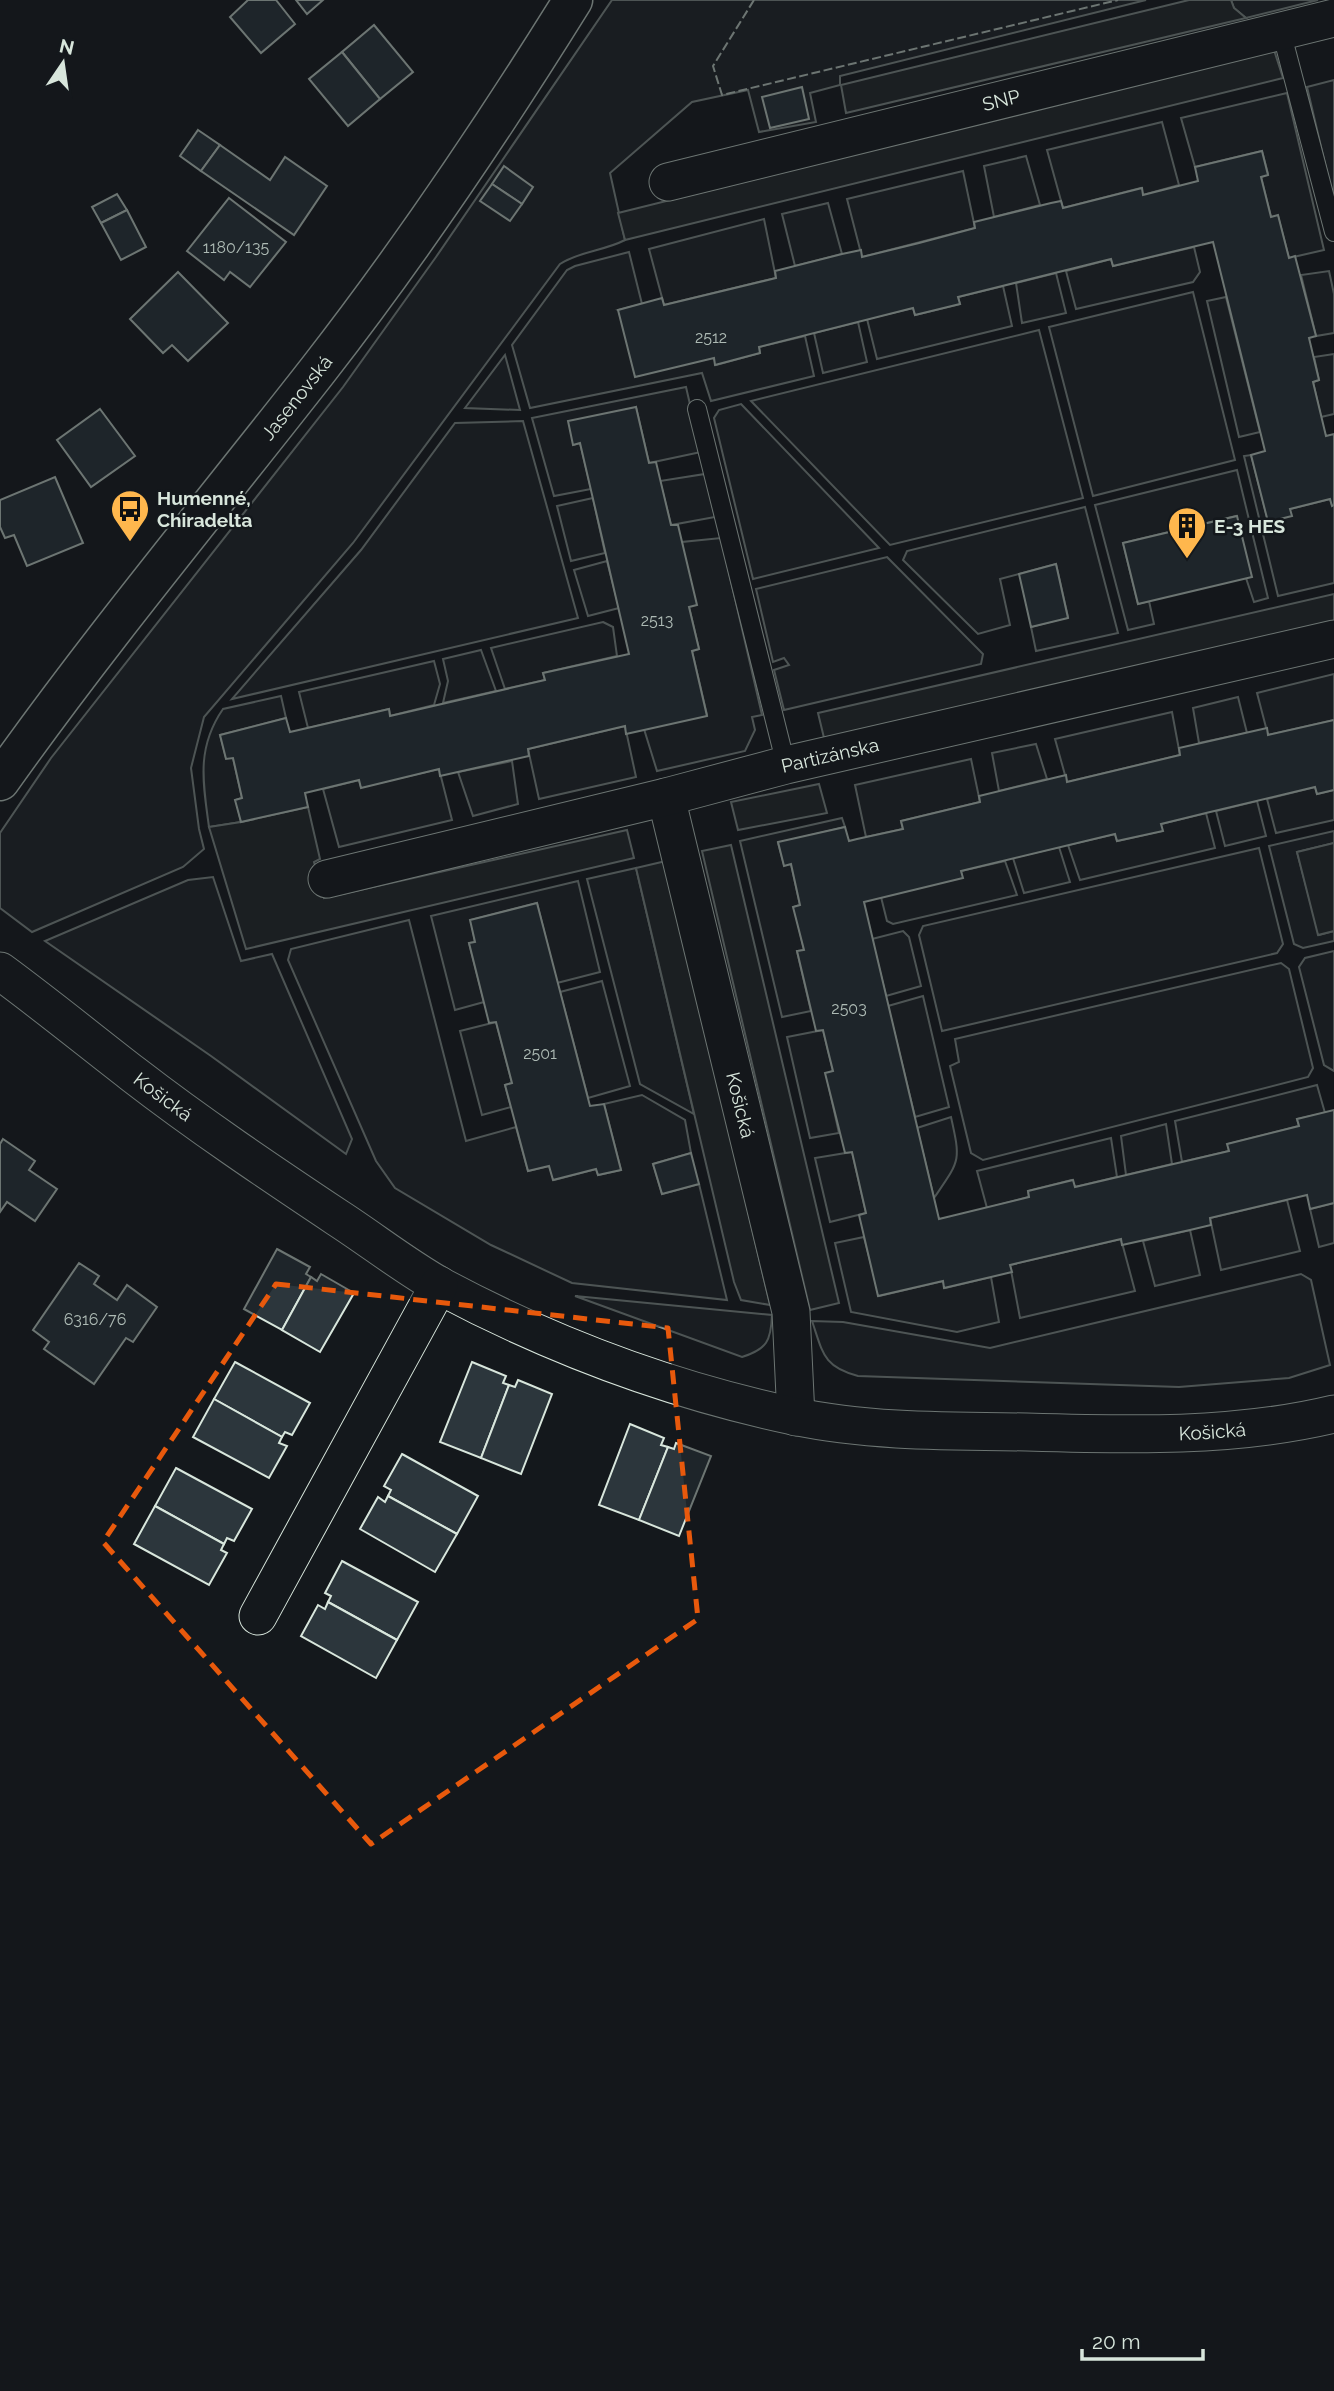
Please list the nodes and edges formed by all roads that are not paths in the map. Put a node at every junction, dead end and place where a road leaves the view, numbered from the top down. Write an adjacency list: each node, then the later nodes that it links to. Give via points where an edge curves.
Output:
1 (573, 0): 9 (street, Jasenovská, via 426,224)
2 (1334, 18): 3 (street, SNP)
3 (1282, 31): 4 (street, SNP); 5 (lane)
4 (668, 182)
5 (1334, 232)
6 (697, 409): 8 (lane)
7 (1334, 639): 8 (street, Partizánska)
8 (786, 765): 10 (street, Partizánska)
9 (0, 781)
10 (666, 797): 11 (street, Partizánska); 15 (street, Košická, via 791,1312)
11 (327, 879)
12 (0, 971): 13 (street, Košická, via 266,1170)
13 (439, 1285): 15 (street, Košická, via 541,1334 627,1368 710,1396); 16 (street)
14 (1334, 1414): 15 (street, Košická, via 1223,1431 1126,1435 891,1429)
15 (796, 1417)
16 (258, 1616)

